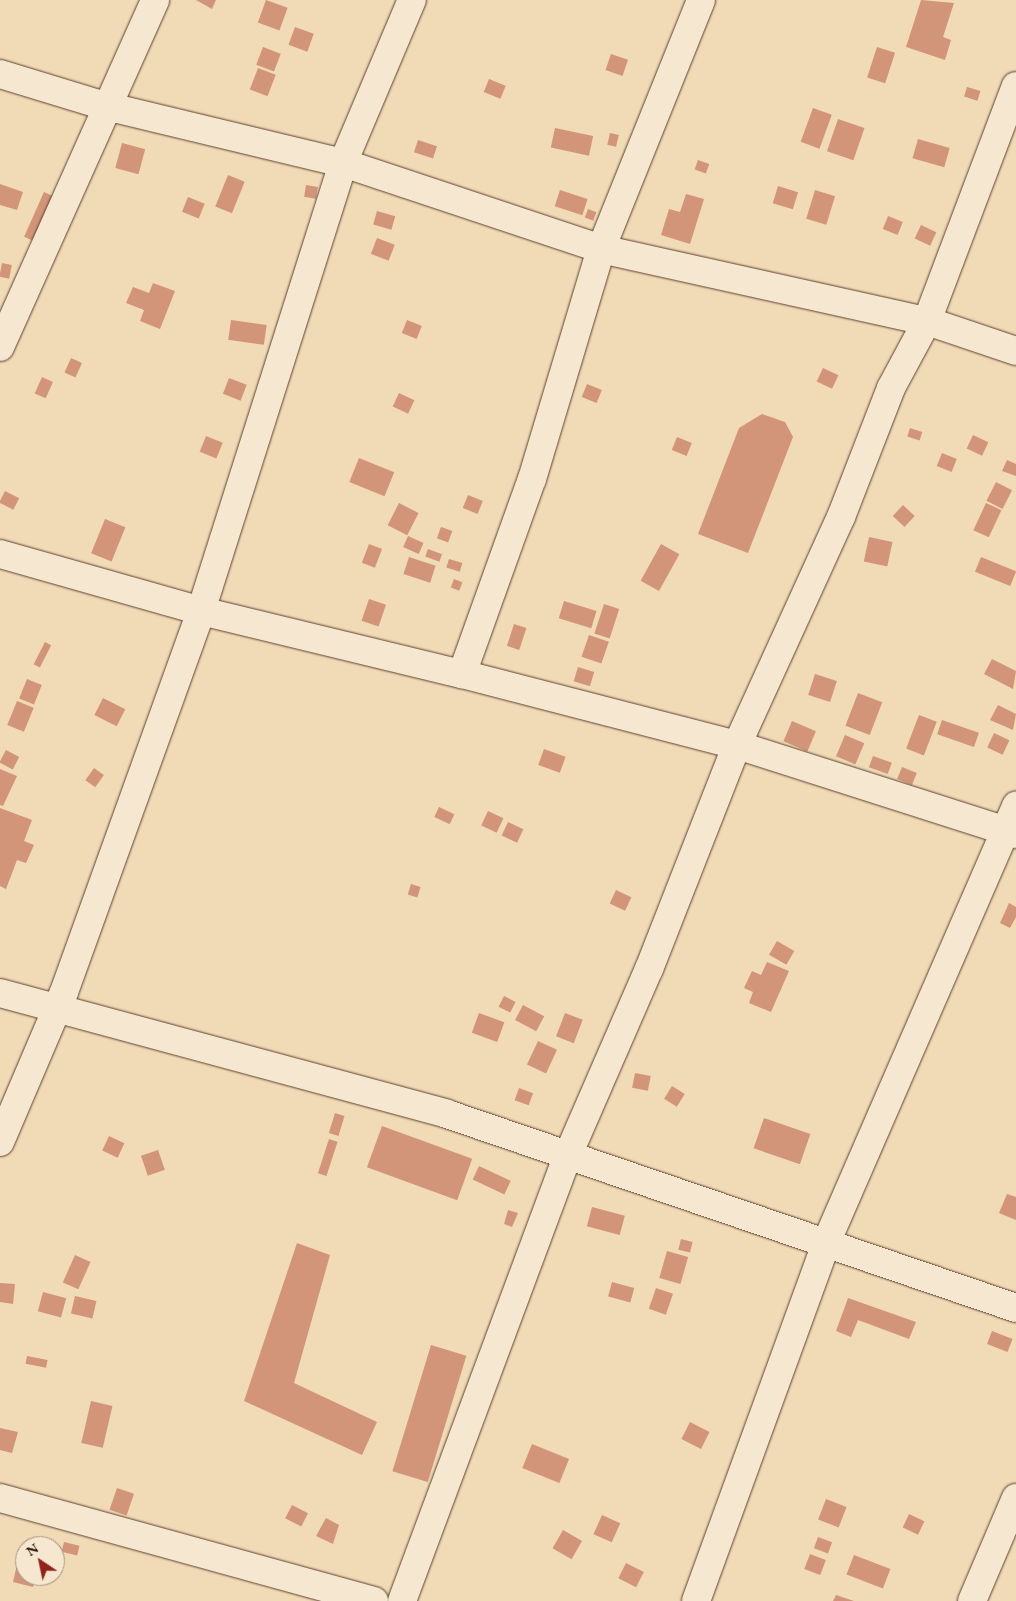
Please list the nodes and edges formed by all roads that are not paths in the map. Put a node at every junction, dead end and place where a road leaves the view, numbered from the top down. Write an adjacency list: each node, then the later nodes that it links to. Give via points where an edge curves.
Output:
1 (155, 0): 6 (street)
2 (412, 0): 7 (street)
3 (700, 0): 8 (street)
4 (0, 74): 6 (street)
5 (1016, 86): 9 (street)
6 (105, 106): 7 (street); 10 (street)
7 (343, 163): 8 (street); 13 (street)
8 (601, 250): 9 (street); 14 (street, via 532,479)
9 (927, 321): 11 (street); 15 (street, via 891,388 842,517)
10 (0, 347)
11 (1016, 350)
12 (0, 554): 13 (street)
13 (201, 612): 14 (street); 19 (street, via 64,992)
14 (462, 674): 15 (street)
15 (738, 746): 17 (street); 20 (street, via 649,969)
16 (1016, 806): 17 (street)
17 (1011, 833): 21 (street)
18 (0, 993): 20 (street, via 447,1114)
19 (0, 1142)
20 (568, 1155): 21 (street); 26 (street)
21 (826, 1243): 22 (street); 27 (street)
22 (1016, 1308)
23 (0, 1498): 25 (street)
24 (1016, 1498): 28 (street)
25 (374, 1601)
26 (402, 1601)
27 (696, 1601)
28 (972, 1601)

